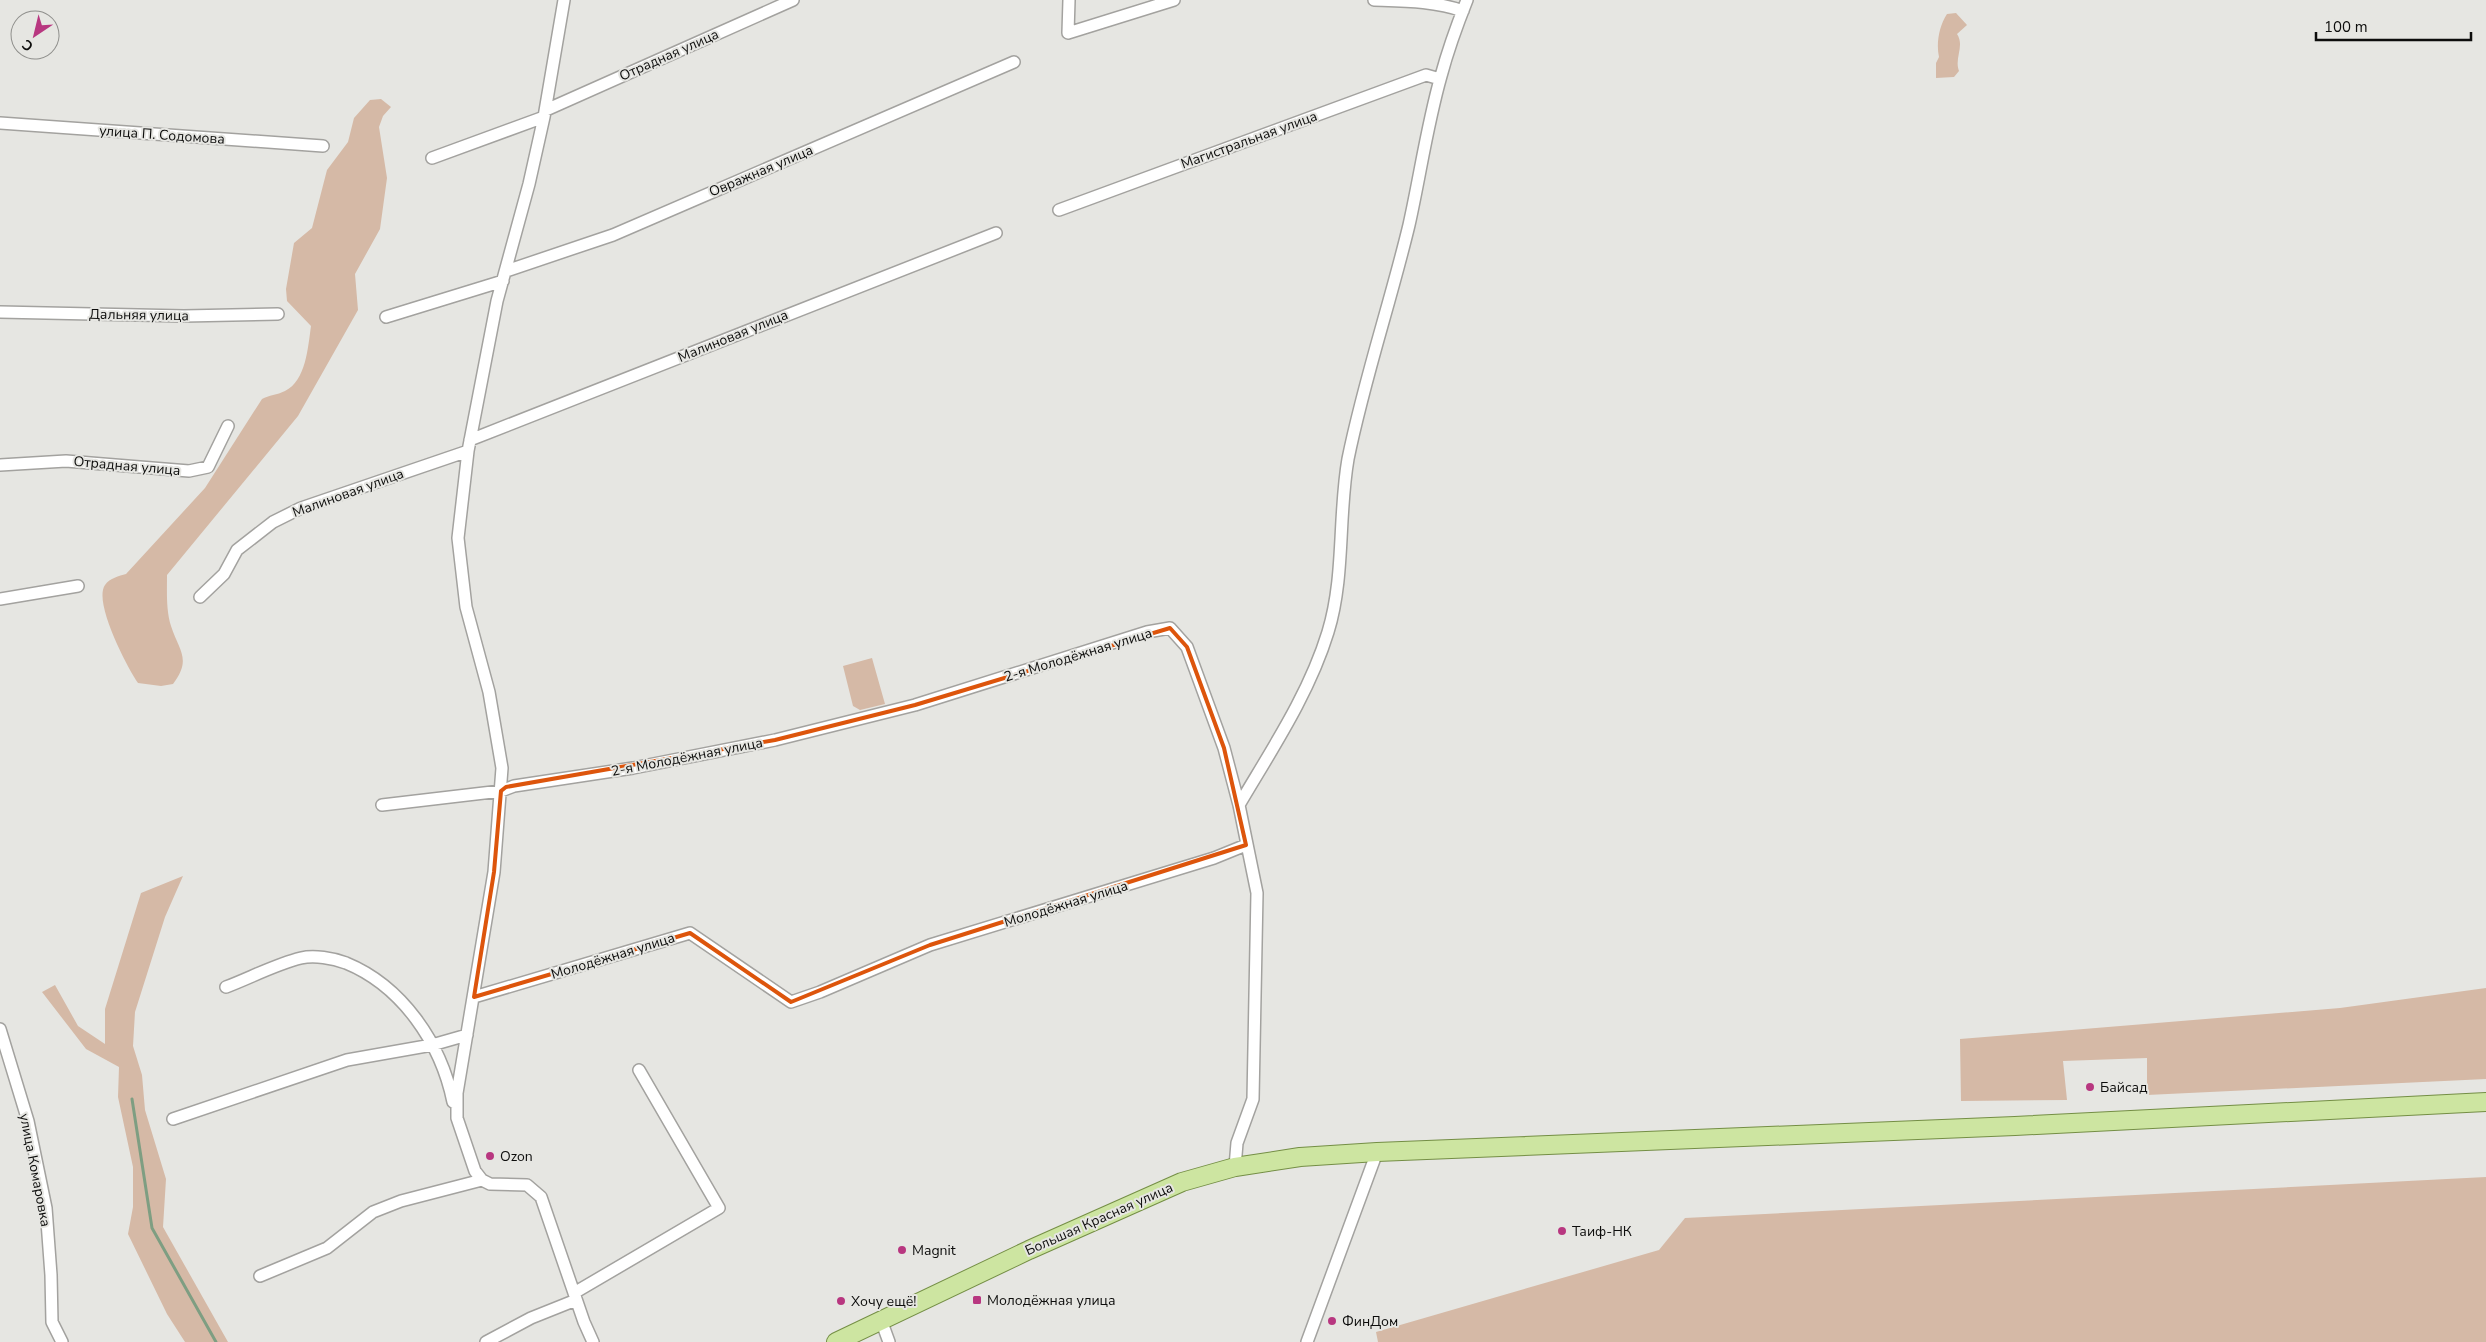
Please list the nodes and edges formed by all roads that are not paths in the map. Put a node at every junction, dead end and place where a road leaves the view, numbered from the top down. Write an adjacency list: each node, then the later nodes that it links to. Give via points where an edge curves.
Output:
1 (564, 0): 10 (street)
2 (793, 0): 10 (street, Отрадная улица)
3 (1069, 0): 4 (street, via 1068,32)
4 (1174, 0)
5 (1374, 0): 7 (street, via 1427,3)
6 (1467, 0): 7 (street)
7 (1463, 11): 9 (street)
8 (1014, 62): 16 (street, Овражная улица, via 613,235)
9 (1440, 78): 14 (street, Магистральная улица, via 1426,75); 28 (street, via 1409,225 1366,380 1349,458 1342,494 1335,601 1328,630 1294,712)
10 (545, 114): 13 (street, Отрадная улица); 16 (street)
11 (0, 123): 12 (street, улица П. Содомова)
12 (324, 146)
13 (432, 158)
14 (1059, 210)
15 (996, 232): 21 (street, Малиновая улица)
16 (505, 276): 19 (street, Овражная улица); 21 (street)
17 (0, 312): 18 (street, Дальняя улица, via 184,316)
18 (278, 314)
19 (386, 316)
20 (228, 426): 22 (street, Отрадная улица, via 208,467 189,471 66,461)
21 (469, 446): 24 (street, Малиновая улица, via 301,508 273,522 237,550 224,574); 26 (street, via 458,538 466,608 500,744)
22 (0, 465)
23 (78, 586): 25 (street)
24 (200, 597)
25 (0, 600)
26 (501, 791): 27 (street, 2-я Молодёжная улица); 28 (street, 2-я Молодёжная улица, via 514,786 633,768 775,740 916,705 1147,632 1170,628 1187,647 1207,697); 31 (street, via 494,872)
27 (382, 805)
28 (1239, 805): 29 (street, 2-я Молодёжная улица)
29 (1246, 846): 31 (street, Молодёжная улица, via 930,945 791,1002 690,933); 40 (street, 2-я Молодёжная улица, via 1257,893 1253,1099 1236,1143)
30 (226, 987): 34 (street, via 302,957 337,960 363,970 390,990 413,1015)
31 (474, 997): 33 (street)
32 (0, 1029): 45 (street, улица Комаровка, via 28,1122 46,1208 52,1322)
33 (467, 1035): 34 (street); 37 (street, via 457,1093)
34 (432, 1045): 37 (street, via 449,1083); 38 (street, via 347,1060)
35 (639, 1070): 43 (street, via 719,1208)
36 (2486, 1102): 39 (main road, Большая Красная улица, via 2024,1126)
37 (457, 1118): 41 (street, via 475,1171)
38 (173, 1119)
39 (1378, 1152): 40 (main road, Большая Красная улица, via 1300,1157); 50 (street)
40 (1235, 1167): 44 (main road, Большая Красная улица, via 1141,1199)
41 (482, 1180): 42 (street, via 401,1201 373,1212 327,1248); 43 (street, via 490,1184 527,1185 541,1196)
42 (260, 1276)
43 (575, 1296): 46 (street); 47 (street)
44 (881, 1320): 48 (main road, Большая Красная улица); 49 (street)
45 (62, 1342)
46 (486, 1342)
47 (593, 1342)
48 (836, 1342)
49 (889, 1342)
50 (1307, 1342)

